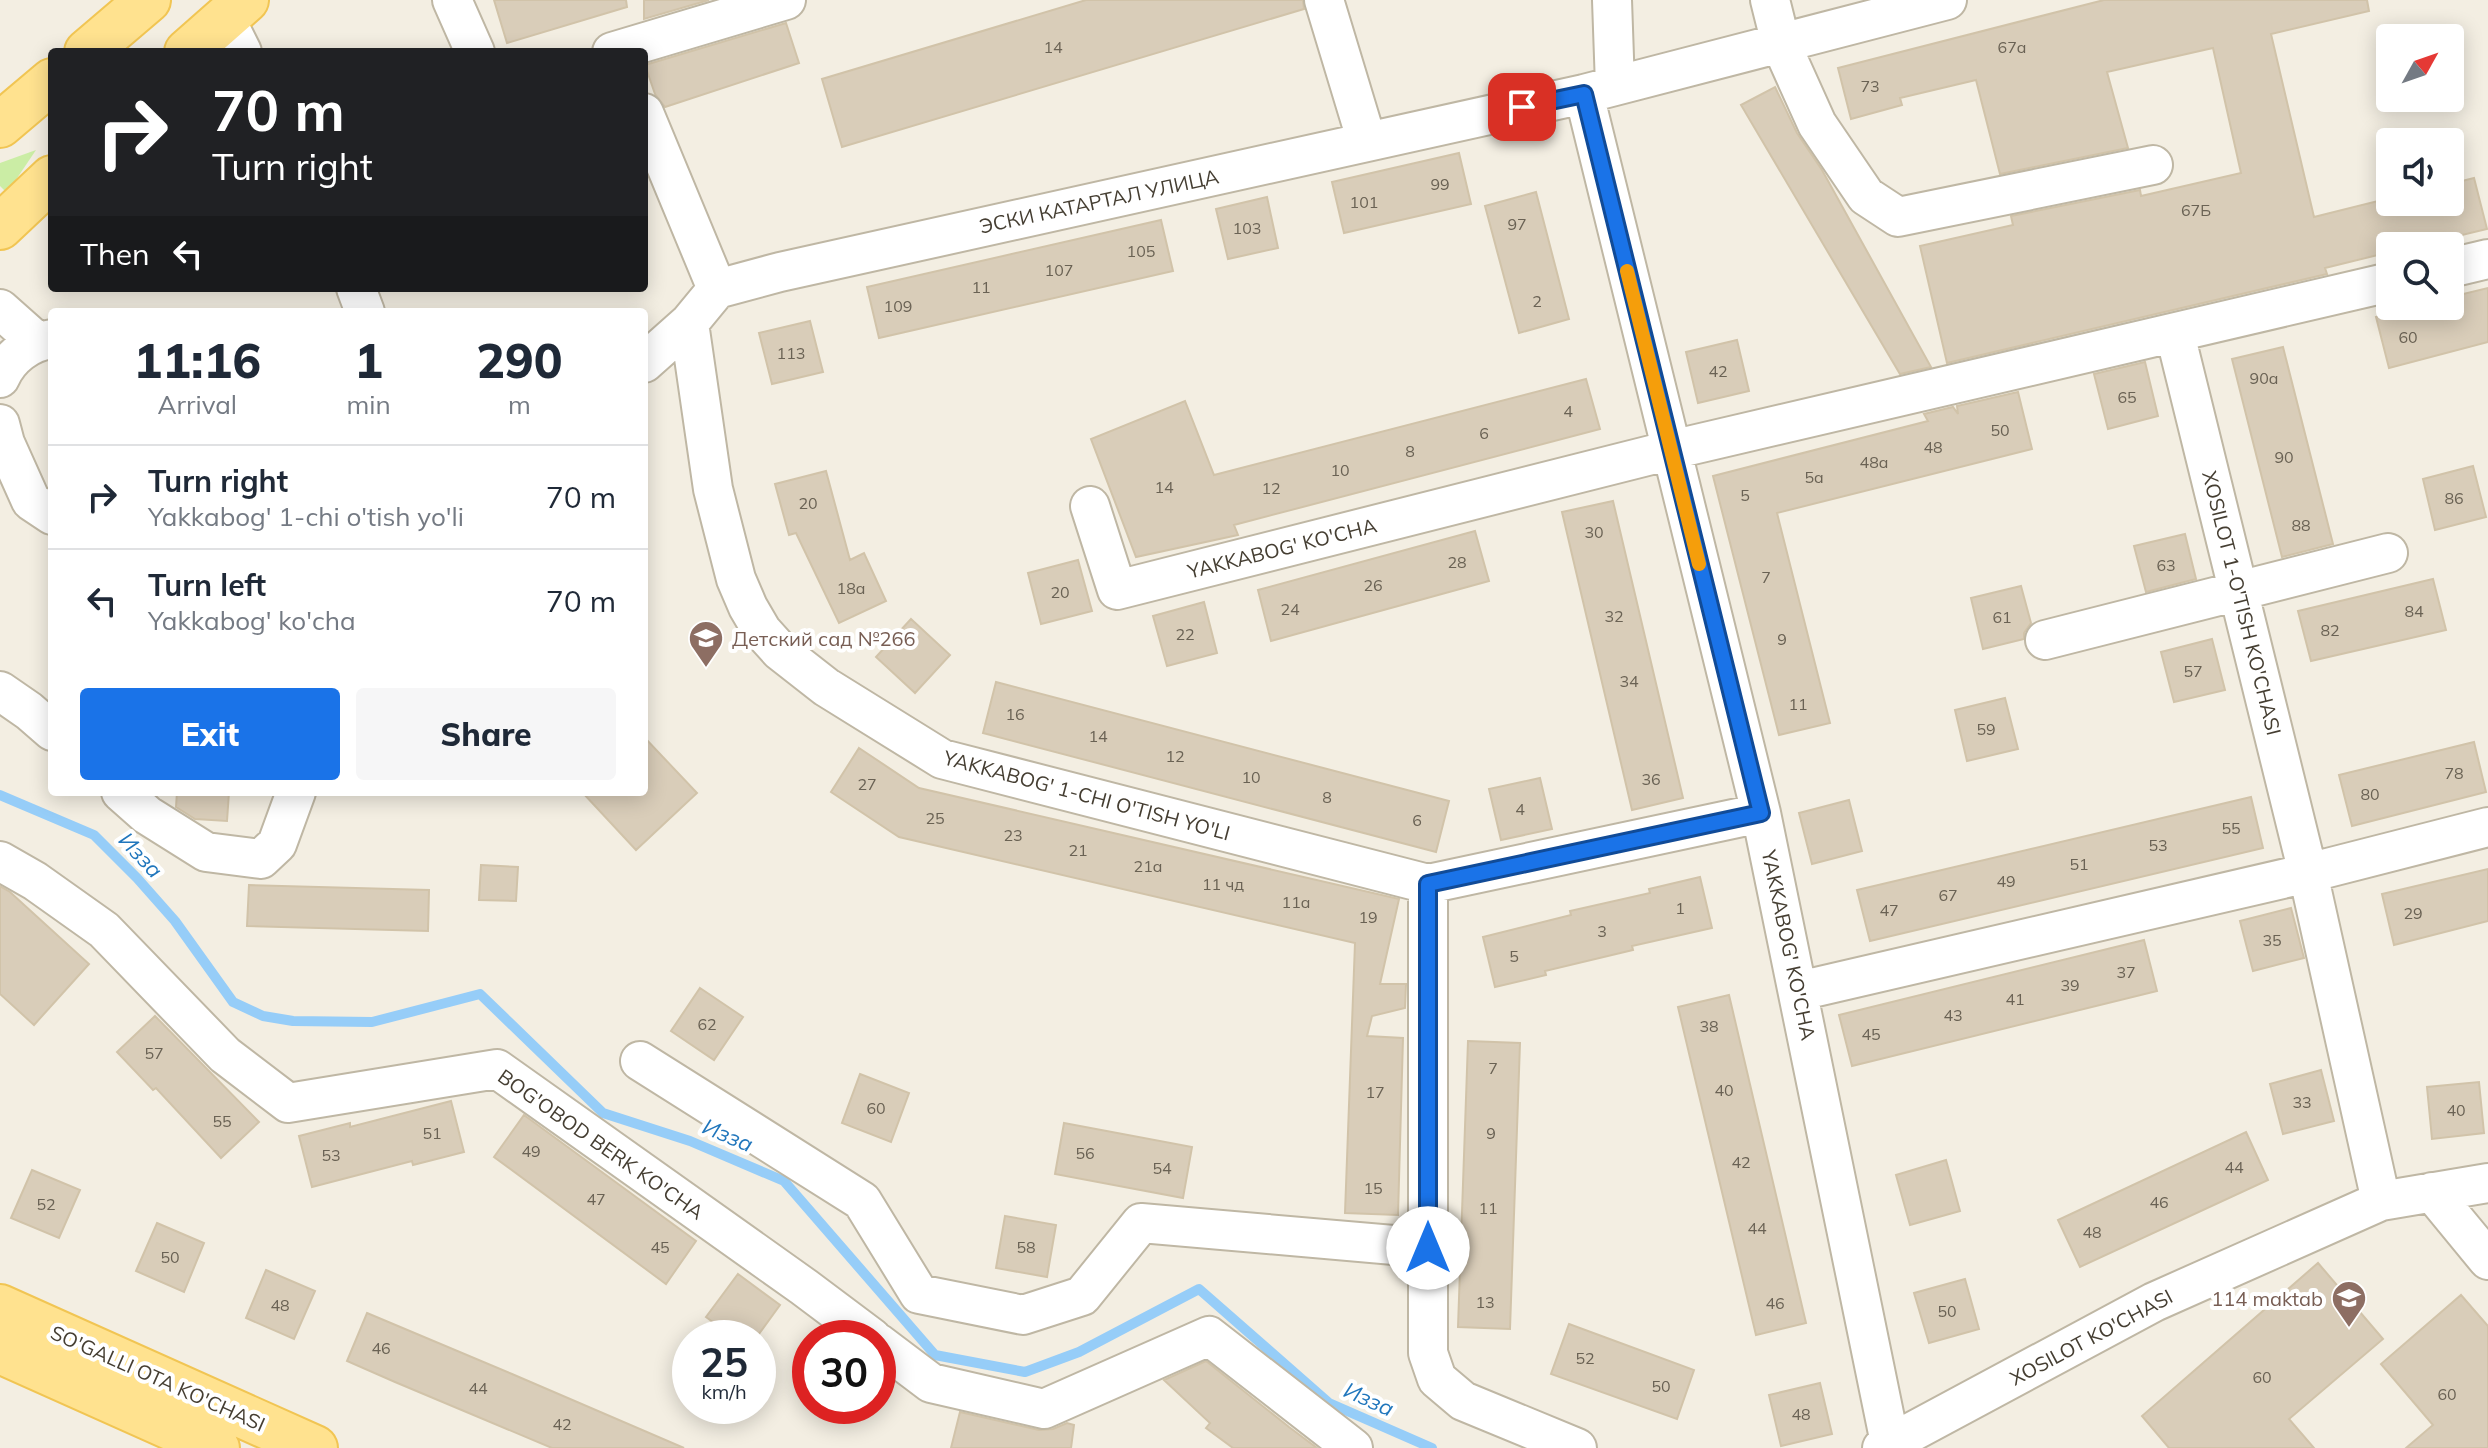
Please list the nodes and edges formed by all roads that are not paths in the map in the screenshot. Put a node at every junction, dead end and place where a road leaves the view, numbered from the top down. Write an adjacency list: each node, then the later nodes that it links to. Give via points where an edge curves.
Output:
1 (148, 0): 10 (main road)
2 (452, 0): 12 (street)
3 (786, 0): 13 (street)
4 (1324, 0): 18 (street)
5 (1612, 0): 15 (street, YAKKABOG' KO'CHA)
6 (1770, 0): 9 (street)
7 (1947, 0): 9 (street, ЭСКИ КАТАРТАЛ УЛИЦА)
8 (238, 23): 11 (main road)
9 (1781, 44): 15 (street, ЭСКИ КАТАРТАЛ УЛИЦА); 19 (street, via 1817,124 1866,196 1898,217)
10 (92, 48)
11 (194, 48)
12 (473, 48)
13 (626, 48)
14 (48, 84): 17 (main road)
15 (1599, 90): 18 (street, ЭСКИ КАТАРТАЛ УЛИЦА); 33 (street, YAKKABOG' KO'CHA)
16 (648, 123): 25 (street)
17 (0, 125)
18 (1367, 142): 25 (street, ЭСКИ КАТАРТАЛ УЛИЦА)
19 (2153, 165)
20 (48, 182): 21 (main road)
21 (0, 227)
22 (2488, 259): 23 (street)
23 (2464, 265)
24 (2376, 285): 28 (street)
25 (717, 289): 27 (street)
26 (0, 309): 29 (street)
27 (689, 323): 30 (street); 47 (street, YAKKABOG' 1-CHI O'TISH YO'LI, via 713,489 736,579 762,631 826,687 942,759)
28 (2175, 334): 33 (street); 37 (street, XOSILOT 1-O'TISH KO'CHASI)
29 (44, 340): 31 (street, via 16,355)
30 (648, 359)
31 (0, 378)
32 (0, 424): 35 (street, via 31,501)
33 (1671, 450): 34 (street, YAKKABOG' KO'CHA, via 1117,590); 43 (street, YAKKABOG' KO'CHA)
34 (1090, 506)
35 (48, 512)
36 (2388, 553): 37 (street)
37 (2239, 591): 38 (street); 46 (street, XOSILOT 1-O'TISH KO'CHASI)
38 (2045, 640)
39 (0, 691): 40 (street)
40 (48, 728)
41 (126, 796): 42 (street, via 206,852 261,859 277,844)
42 (295, 796)
43 (1761, 813): 47 (street, YAKKABOG' 1-CHI O'TISH YO'LI); 48 (street, YAKKABOG' KO'CHA)
44 (2488, 827): 46 (street)
45 (0, 861): 56 (street, BOG'OBOD BERK KO'CHA, via 104,930 225,1055 288,1103 497,1069)
46 (2308, 873): 48 (street); 52 (street, XOSILOT 1-O'TISH KO'CHASI)
47 (1428, 884): 53 (street)
48 (1799, 991): 59 (street, YAKKABOG' KO'CHA)
49 (640, 1061): 53 (street, via 862,1201 919,1294 1023,1315 1082,1296 1141,1223)
50 (2488, 1183): 51 (street, XOSILOT KO'CHASI)
51 (2432, 1192): 52 (street, XOSILOT KO'CHASI); 54 (street)
52 (2381, 1201): 59 (street, XOSILOT KO'CHASI, via 2154,1302)
53 (1428, 1248): 63 (street, via 1428,1353 1437,1379 1463,1401)
54 (2488, 1260)
55 (0, 1307): 61 (main road, SO'GALLI OTA KO'CHASI)
56 (847, 1320)
57 (0, 1351): 60 (main road, SO'GALLI OTA KO'CHASI)
58 (896, 1357): 62 (street, via 931,1383 1044,1409 1209,1336)
59 (1886, 1446)
60 (217, 1448)
61 (315, 1448)
62 (1353, 1448)
63 (1577, 1448)

